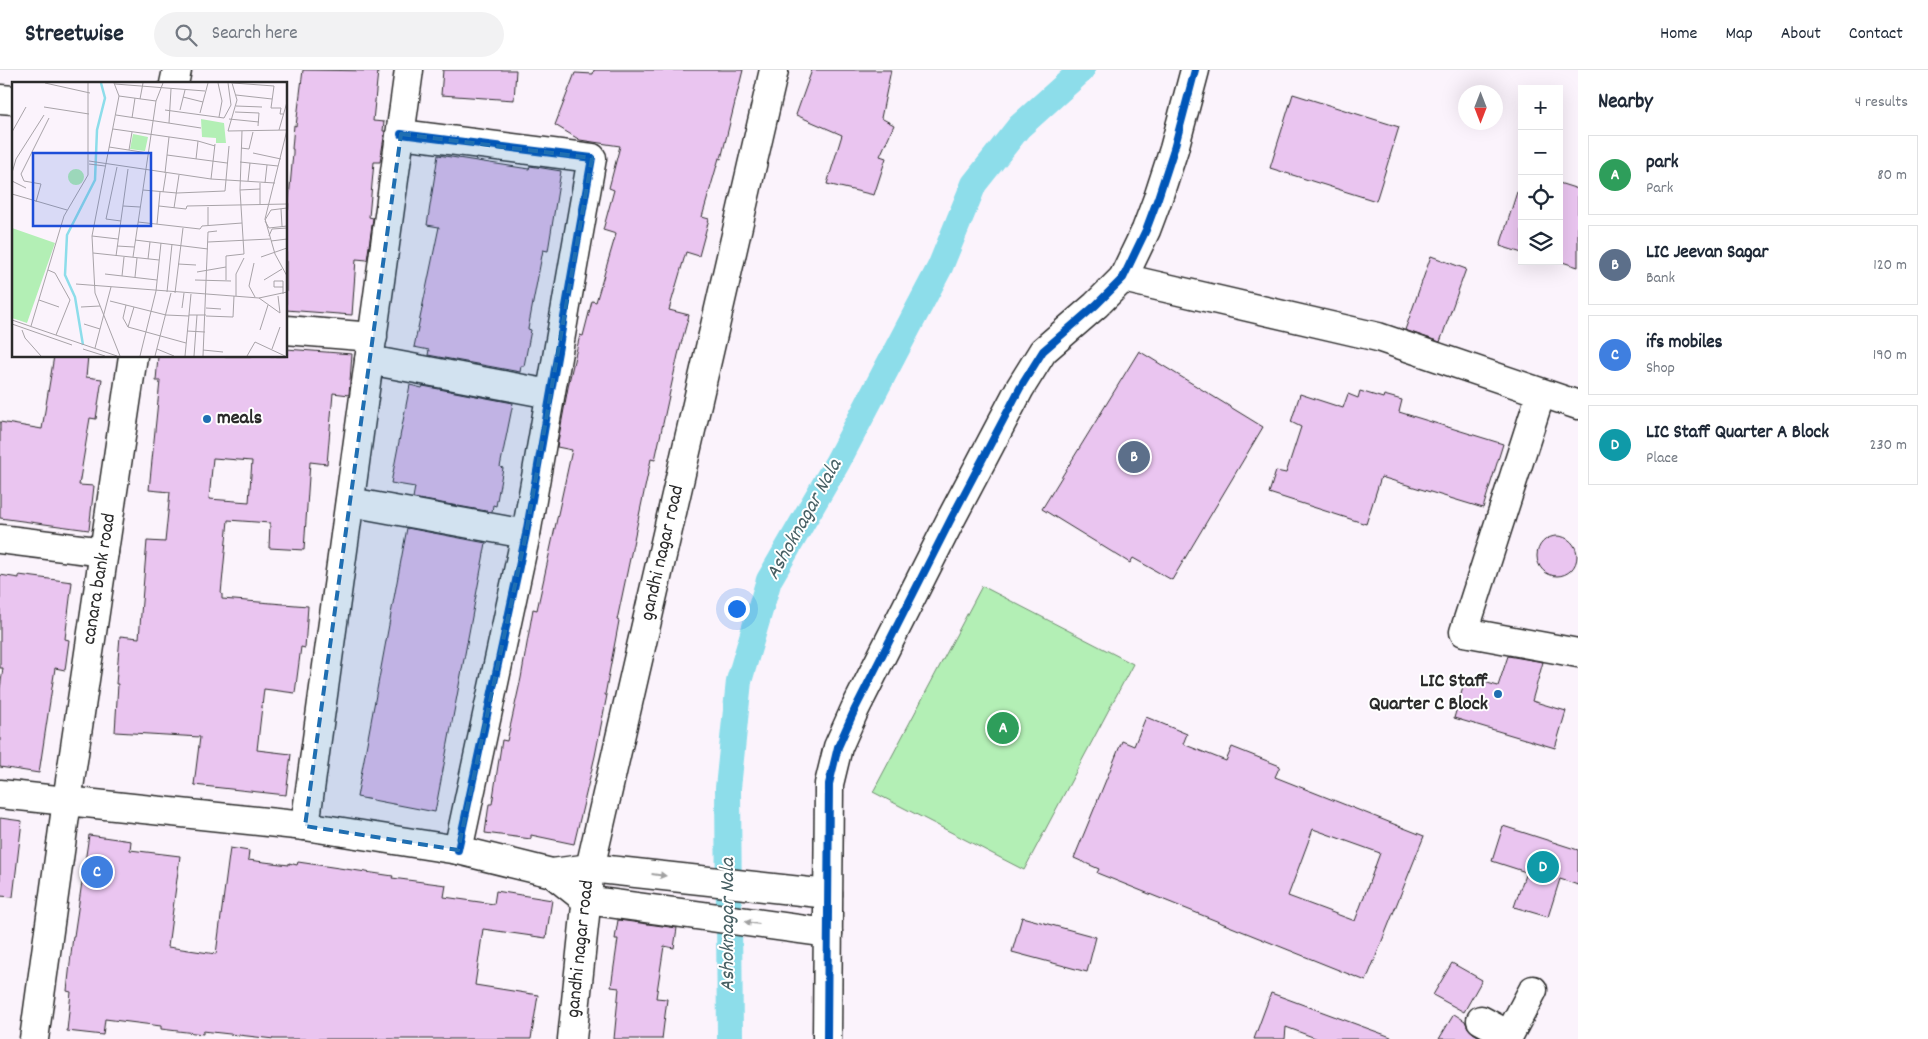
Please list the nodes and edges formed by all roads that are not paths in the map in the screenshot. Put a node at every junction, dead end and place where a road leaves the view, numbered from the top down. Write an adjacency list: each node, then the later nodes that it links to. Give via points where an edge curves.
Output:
1 (410, 70): 4 (street)
2 (774, 70): 21 (street, gandhi nagar road)
3 (1194, 70): 5 (street, via 1158,198)
4 (401, 134): 7 (street); 10 (street, via 592,158)
5 (1123, 278): 9 (street, via 1378,337); 23 (street, via 1043,351 951,519 855,709 838,747 829,784)
6 (288, 330): 7 (street)
7 (371, 348): 10 (street); 12 (street)
8 (133, 358): 15 (street, canara bank road)
9 (1541, 393): 11 (street); 16 (street, via 1464,632)
10 (550, 394): 13 (street)
11 (1578, 405)
12 (350, 502): 13 (street); 19 (street)
13 (526, 534): 20 (street)
14 (0, 539): 15 (street)
15 (104, 552): 18 (street, canara bank road)
16 (1578, 653)
17 (0, 794): 18 (street)
18 (66, 802): 19 (street); 29 (street, canara bank road)
19 (305, 826): 20 (street)
20 (458, 850): 22 (street)
21 (600, 869): 22 (street); 23 (street, one-way to 23); 24 (street, gandhi nagar road)
22 (552, 873): 24 (street)
23 (816, 893): 25 (street)
24 (586, 900): 25 (street, one-way to 24); 30 (street, gandhi nagar road)
25 (828, 933): 31 (street)
26 (1533, 990): 28 (street)
27 (1481, 1020): 28 (street)
28 (1508, 1037)
29 (34, 1039)
30 (572, 1039)
31 (827, 1039)

